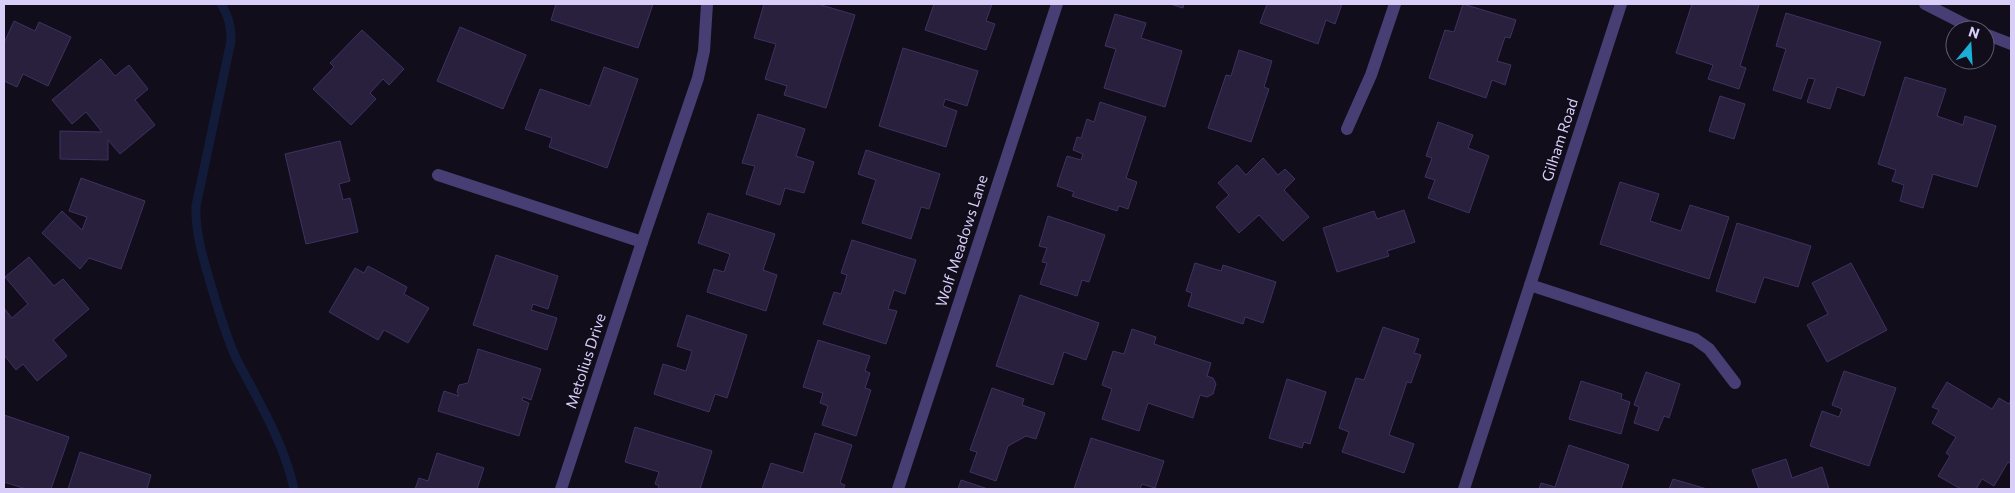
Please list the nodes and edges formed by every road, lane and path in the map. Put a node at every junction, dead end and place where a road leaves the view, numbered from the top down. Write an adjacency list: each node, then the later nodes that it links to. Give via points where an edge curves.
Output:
1 (707, 4): 11 (street, Metolius Drive, via 704,51 698,78)
2 (1057, 4): 15 (street, Wolf Meadows Lane)
3 (1395, 4): 9 (street, via 1367,87)
4 (1621, 4): 12 (street, Gilham Road)
5 (1925, 4): 6 (street)
6 (1956, 20)
7 (1995, 38): 8 (street)
8 (2011, 44)
9 (1346, 129)
10 (438, 175): 11 (street)
11 (642, 242): 14 (street, Metolius Drive)
12 (1530, 285): 13 (street, via 1695,338 1709,349); 16 (street, Gilham Road)
13 (1734, 383)
14 (561, 489)
15 (898, 489)
16 (1464, 489)

